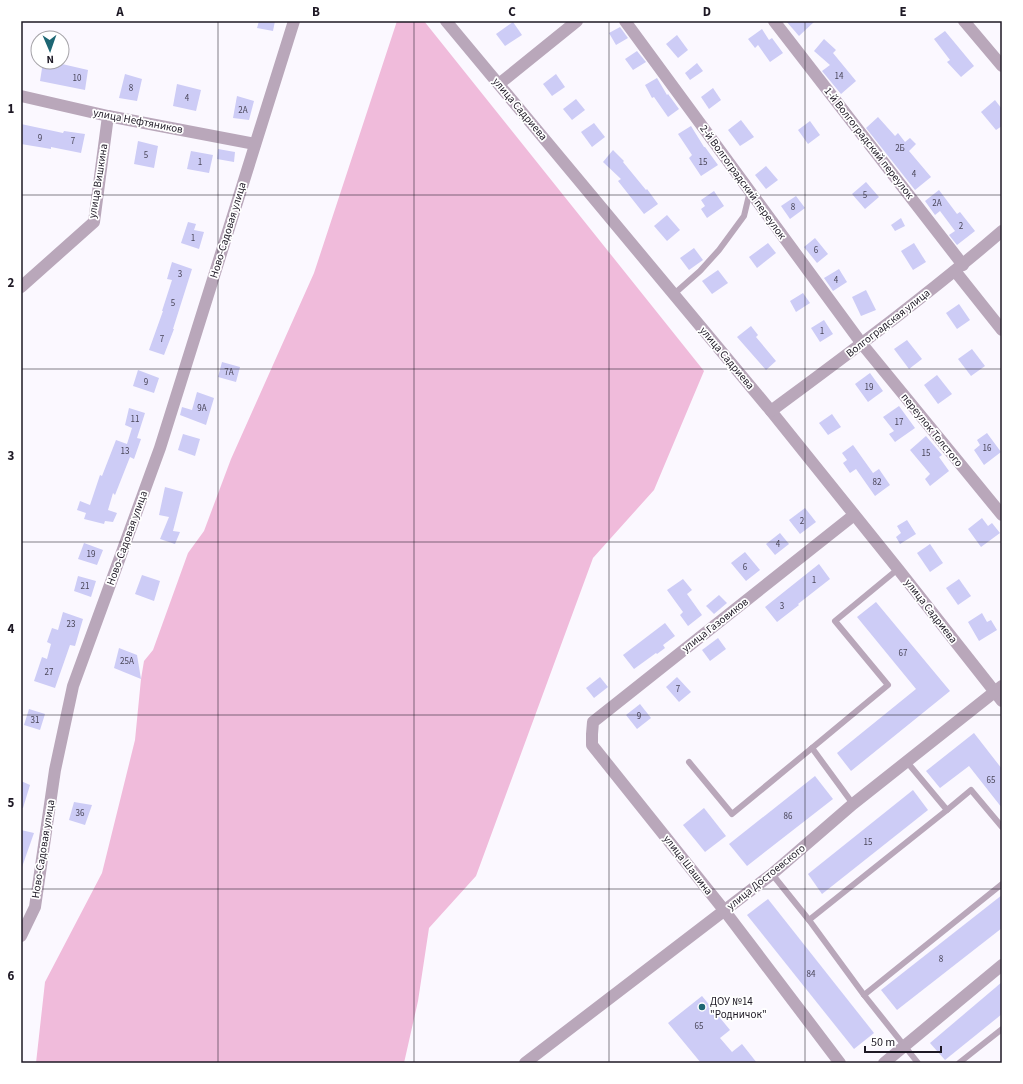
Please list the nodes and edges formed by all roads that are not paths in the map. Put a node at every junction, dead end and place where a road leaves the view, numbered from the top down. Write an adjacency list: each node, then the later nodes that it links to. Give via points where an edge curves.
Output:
1 (294, 21): 11 (street, Ново-Садовая улица)
2 (446, 21): 8 (street, улица Садриева)
3 (577, 21): 8 (street)
4 (625, 21): 12 (street, 2-й Волгоградский переулок)
5 (774, 21): 14 (street, 1-й Волгоградский переулок)
6 (964, 21): 7 (street)
7 (1002, 66)
8 (498, 84): 16 (street, улица Садриева)
9 (21, 96): 10 (street, улица Нефтяников)
10 (108, 116): 11 (street, улица Нефтяников); 15 (street, улица Вишкина, via 94,222)
11 (255, 144): 36 (street, Ново-Садовая улица, via 160,448 73,686 55,770 34,906)
12 (750, 191): 16 (lane, via 744,216 719,250); 18 (street, 2-й Волгоградский переулок)
13 (1002, 231): 14 (street, Волгоградская улица)
14 (959, 268): 17 (street, 1-й Волгоградский переулок); 18 (street, Волгоградская улица)
15 (21, 287)
16 (674, 294): 19 (street, улица Садриева)
17 (1002, 330)
18 (862, 344): 19 (street, Волгоградская улица); 21 (street, переулок Толстого)
19 (771, 411): 20 (street, улица Садриева)
20 (854, 515): 22 (street, улица Садриева); 25 (street, улица Газовиков, via 593,722)
21 (1002, 515)
22 (898, 569): 23 (street, улица Садриева); 26 (lane, via 835,621 888,685)
23 (998, 689): 24 (street, улица Садриева); 28 (street, улица Достоевского)
24 (1002, 701)
25 (592, 745): 34 (street, улица Шашина)
26 (812, 748): 27 (lane, via 732,814); 29 (lane)
27 (689, 762)
28 (907, 762): 29 (street, улица Достоевского); 30 (lane)
29 (853, 804): 32 (street, улица Достоевского)
30 (947, 810): 31 (lane, via 971,790); 35 (lane)
31 (1002, 827)
32 (772, 874): 34 (street, улица Достоевского); 35 (lane)
33 (1002, 884): 38 (lane)
34 (724, 910): 41 (street, улица Достоевского); 42 (street, улица Шашина)
35 (809, 920): 38 (lane)
36 (21, 936)
37 (1002, 965): 40 (street)
38 (864, 995): 40 (lane)
39 (1002, 1028): 45 (lane)
40 (904, 1046): 43 (street); 44 (lane)
41 (525, 1063)
42 (840, 1063)
43 (884, 1063)
44 (918, 1063)
45 (959, 1063)

